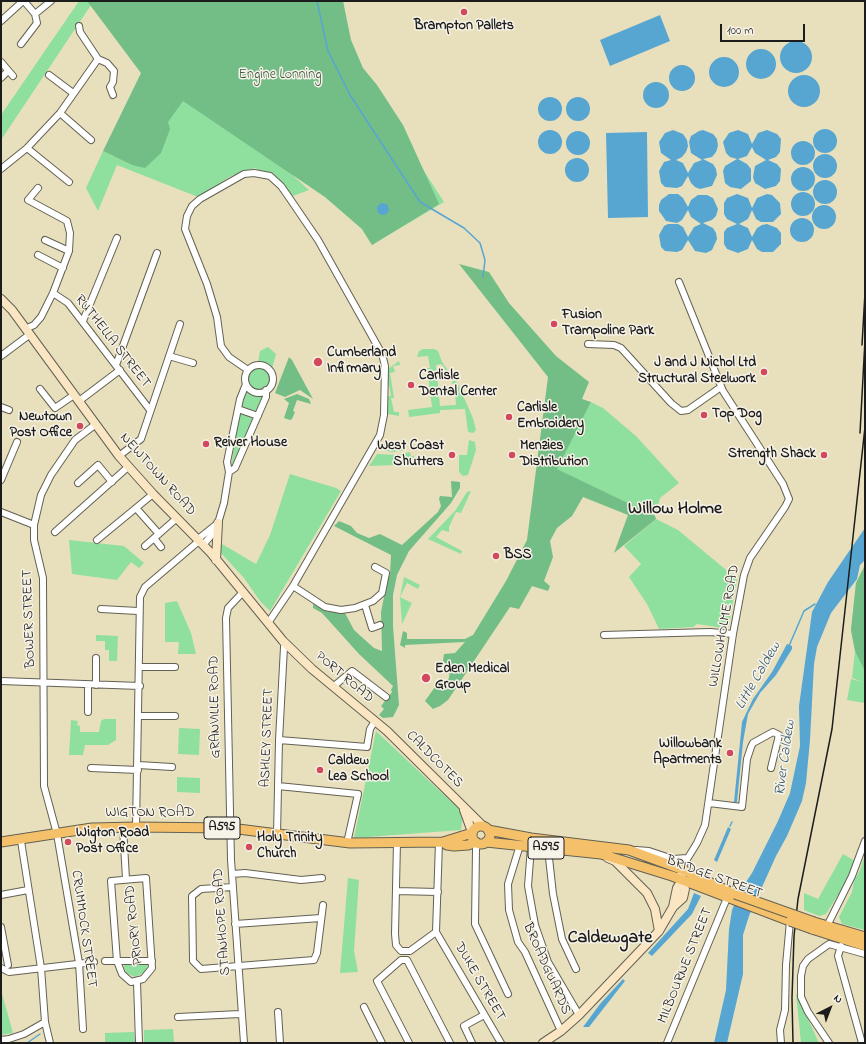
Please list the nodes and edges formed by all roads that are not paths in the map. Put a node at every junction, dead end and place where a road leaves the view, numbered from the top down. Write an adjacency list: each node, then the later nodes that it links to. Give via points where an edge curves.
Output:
1 (23, 1): 3 (street); 4 (street)
2 (52, 1): 3 (street)
3 (35, 14): 6 (street, via 37,23)
4 (1, 21)
5 (79, 26): 7 (street, via 80,32)
6 (21, 44)
7 (98, 59): 11 (street); 12 (street, via 107,63 114,71 110,87)
8 (1, 62): 10 (street, via 11,74)
9 (49, 75): 11 (street)
10 (1, 78)
11 (73, 93): 13 (street)
12 (113, 96)
13 (60, 114): 14 (street); 15 (street)
14 (91, 140)
15 (27, 148): 16 (street); 17 (street)
16 (1, 169)
17 (69, 182)
18 (38, 188): 21 (street, via 28,200 67,220 70,233)
19 (117, 238): 28 (street)
20 (45, 240): 21 (street)
21 (69, 251): 24 (street)
22 (157, 253): 35 (street)
23 (38, 255): 24 (street)
24 (63, 268): 26 (street)
25 (679, 282): 39 (street, WILLOWHOLME ROAD)
26 (53, 293): 28 (street, RUTHELLA STREET, via 68,302); 30 (street, via 41,317)
27 (1, 299): 30 (main road, NEWTOWN ROAD)
28 (83, 321): 35 (street, RUTHELLA STREET)
29 (180, 324): 33 (street)
30 (27, 332): 32 (street); 42 (main road, NEWTOWN ROAD)
31 (588, 344): 39 (street, via 614,345 621,348 681,411 688,410)
32 (1, 356)
33 (169, 356): 34 (street); 47 (street)
34 (193, 363)
35 (116, 365): 36 (street, RUTHELLA STREET)
36 (120, 370): 43 (street); 47 (street, RUTHELLA STREET)
37 (248, 370): 38 (street); 41 (street, via 260,365 271,371 272,382); 71 (street, via 229,357 221,346 217,317 208,284 185,228 192,206 200,199 244,174 254,172 270,176 282,186 318,240 384,361 382,429)
38 (246, 384): 41 (street, via 257,393); 45 (street)
39 (721, 387): 78 (street, WILLOWHOLME ROAD, via 784,484 789,498 750,558 744,575)
40 (40, 389): 42 (street, via 55,408)
41 (266, 390): 48 (street, via 266,397)
42 (74, 394): 43 (main road, NEWTOWN ROAD)
43 (79, 402): 49 (main road, NEWTOWN ROAD)
44 (1, 407): 46 (street)
45 (238, 409): 48 (street); 53 (street, via 227,462)
46 (8, 410)
47 (150, 410): 51 (street, via 141,439)
48 (258, 416): 53 (street, via 235,468)
49 (96, 424): 51 (main road, NEWTOWN ROAD); 62 (street, BOWER STREET, via 75,440 51,475 41,494)
50 (17, 442): 54 (street)
51 (119, 456): 52 (main road, NEWTOWN ROAD)
52 (128, 467): 55 (street); 57 (main road, NEWTOWN ROAD)
53 (229, 472): 61 (street)
54 (1, 480)
55 (112, 482): 56 (street, via 98,465); 63 (street)
56 (78, 483)
57 (153, 494): 58 (street); 60 (main road, NEWTOWN ROAD)
58 (136, 508): 64 (street); 65 (street)
59 (1, 512): 62 (street)
60 (177, 518): 64 (street); 66 (main road, NEWTOWN ROAD)
61 (218, 523): 66 (street); 69 (main road)
62 (34, 525): 85 (street, BOWER STREET, via 34,540 43,578)
63 (55, 532)
64 (156, 536): 67 (street); 68 (street)
65 (97, 540)
66 (200, 542): 69 (main road, NEWTOWN ROAD); 75 (street, via 145,587)
67 (145, 546)
68 (161, 547)
69 (216, 560): 72 (main road, NEWTOWN ROAD)
70 (375, 567): 73 (street, via 386,573 384,589 380,596)
71 (293, 586): 73 (street, via 326,607 342,610); 76 (street)
72 (243, 592): 76 (main road, NEWTOWN ROAD); 106 (street, GRANVILLE ROAD, via 228,608 226,618)
73 (365, 605): 77 (street, via 372,628)
74 (101, 609): 75 (street)
75 (138, 611): 82 (street)
76 (268, 623): 80 (main road, NEWTOWN ROAD)
77 (380, 625)
78 (733, 634): 79 (street, via 710,632); 102 (street, WILLOWHOLME ROAD)
79 (604, 636)
80 (285, 643): 89 (main road, PORT ROAD); 96 (street, ASHLEY STREET)
81 (96, 658): 87 (street)
82 (139, 667): 83 (street); 88 (street)
83 (175, 667)
84 (1, 681): 85 (street)
85 (44, 683): 86 (street); 109 (street, BOWER STREET, via 44,786)
86 (88, 685): 87 (street); 91 (street)
87 (96, 685): 88 (street)
88 (140, 686): 92 (street)
89 (334, 686): 90 (street, via 352,671); 94 (main road, PORT ROAD)
90 (386, 697)
91 (88, 712)
92 (139, 716): 93 (street); 99 (street)
93 (175, 716)
94 (375, 721): 95 (main road, PORT ROAD); 96 (street, via 370,729 367,746)
95 (387, 731): 103 (main road, CALDCOTES)
96 (279, 740): 101 (street, ASHLEY STREET)
97 (172, 767): 99 (street)
98 (91, 768): 99 (street)
99 (138, 768): 105 (street)
100 (771, 768): 102 (street, via 779,735 773,732 753,743 751,747 747,759 742,807)
101 (278, 786): 110 (street, ASHLEY STREET); 116 (street, via 358,794)
102 (709, 803): 123 (street, WILLOWHOLME ROAD, via 705,825)
103 (462, 806): 107 (main road, CALDCOTES); 108 (main road, CALDCOTES)
104 (123, 827): 105 (main road, WIGTON ROAD / A595); 109 (main road, WIGTON ROAD / A595, via 92,828); 127 (street, PRIORY ROAD)
105 (136, 827): 106 (main road, WIGTON ROAD / A595)
106 (230, 828): 110 (main road, WIGTON ROAD / A595); 125 (street, STANHOPE ROAD)
107 (485, 828): 108 (main road, via 475,828); 117 (main road, via 489,838); 121 (main road, BRIDGE STREET / A595, via 532,838)
108 (472, 832): 115 (main road, WIGTON ROAD / A595); 117 (main road, via 472,838)
109 (57, 834): 111 (main road, WIGTON ROAD / A595); 152 (street, CRUMMOCK STREET)
110 (277, 835): 116 (main road, WIGTON ROAD / A595)
111 (21, 841): 113 (main road, WIGTON ROAD / A595); 130 (street)
112 (865, 841): 140 (street, via 852,876)
113 (1, 842)
114 (397, 842): 115 (main road, WIGTON ROAD / A595); 116 (main road, WIGTON ROAD / A595); 131 (street)
115 (441, 842): 117 (main road, WIGTON ROAD / A595, via 454,846); 132 (street)
116 (347, 843)
117 (480, 843): 118 (main road, A595); 159 (street, via 476,849 476,924)
118 (520, 845): 119 (main road, A595); 168 (street, BROADGUARDS, via 508,884 509,910 518,942)
119 (531, 847): 120 (main road, A595); 164 (street, via 528,886 535,925 548,962)
120 (548, 849): 122 (main road, A595); 157 (street, via 562,939)
121 (629, 850): 123 (street, BRIDGE STREET, via 649,851 673,859); 124 (main road, BRIDGE STREET / A595)
122 (605, 856): 128 (main road, BRIDGE STREET / A595); 142 (main road, via 615,861 647,892 656,914)
123 (687, 858): 124 (street, WILLOWHOLME ROAD)
124 (681, 869): 128 (main road); 134 (main road, BRIDGE STREET / A595)
125 (232, 874): 126 (street, via 245,873 301,880); 129 (street, STANHOPE ROAD)
126 (322, 878)
127 (126, 879): 149 (street, via 112,881); 150 (street, PRIORY ROAD, via 146,878)
128 (682, 880): 134 (main road, BRIDGE STREET / A595); 142 (main road, via 685,890 683,898 673,907)
129 (233, 888): 138 (street, STANHOPE ROAD); 154 (street, via 204,888 193,894 193,961 201,969)
130 (28, 890): 133 (street); 156 (street)
131 (396, 891): 132 (street); 143 (street, via 396,945 404,952 414,949)
132 (438, 892): 143 (street)
133 (1, 895)
134 (732, 898): 137 (main road, BRIDGE STREET / A595); 139 (main road, BRIDGE STREET / A595, bridge); 180 (street, MILBOURNE STREET)
135 (323, 905): 136 (street)
136 (321, 918): 138 (street); 154 (street, via 314,960)
137 (790, 921): 139 (main road, BRIDGE STREET / A595, bridge); 181 (street)
138 (234, 924): 154 (street, STANHOPE ROAD)
139 (813, 925): 140 (main road, A595); 146 (main road, A595)
140 (827, 926): 144 (main road, A595)
141 (1, 927): 153 (street)
142 (659, 931): 164 (main road)
143 (436, 932): 163 (street, DUKE STREET)
144 (865, 937)
145 (841, 946): 147 (street); 182 (street, via 829,944 818,952 804,966 801,976 801,997); 183 (street, via 838,956)
146 (865, 946)
147 (865, 954)
148 (105, 961): 149 (street)
149 (117, 961): 150 (street); 158 (street, via 122,974 131,982)
150 (152, 961): 158 (street, PRIORY ROAD, via 149,974)
151 (94, 962): 152 (street)
152 (79, 963): 156 (street); 167 (street, CRUMMOCK STREET)
153 (8, 965)
154 (238, 966): 162 (street, STANHOPE ROAD)
155 (1, 968): 156 (street, via 9,972)
156 (41, 968): 166 (street)
157 (576, 969)
158 (137, 982): 171 (street)
159 (508, 994)
160 (364, 1008): 174 (street)
161 (278, 1012): 173 (street)
162 (240, 1014): 165 (street); 172 (street, STANHOPE ROAD)
163 (484, 1015): 177 (street, via 464,1026); 178 (street, DUKE STREET)
164 (579, 1015): 168 (main road)
165 (178, 1018)
166 (45, 1022): 169 (street, via 24,1034); 170 (street)
167 (83, 1029)
168 (561, 1031): 179 (main road)
169 (1, 1040)
170 (50, 1043)
171 (139, 1043)
172 (244, 1043)
173 (280, 1043)
174 (382, 1043)
175 (409, 1043): 176 (street, via 377,981 398,961 407,960)
176 (450, 1043)
177 (472, 1043)
178 (501, 1043)
179 (543, 1043)
180 (667, 1043)
181 (781, 1043)
182 (829, 1043)
183 (862, 1043)

